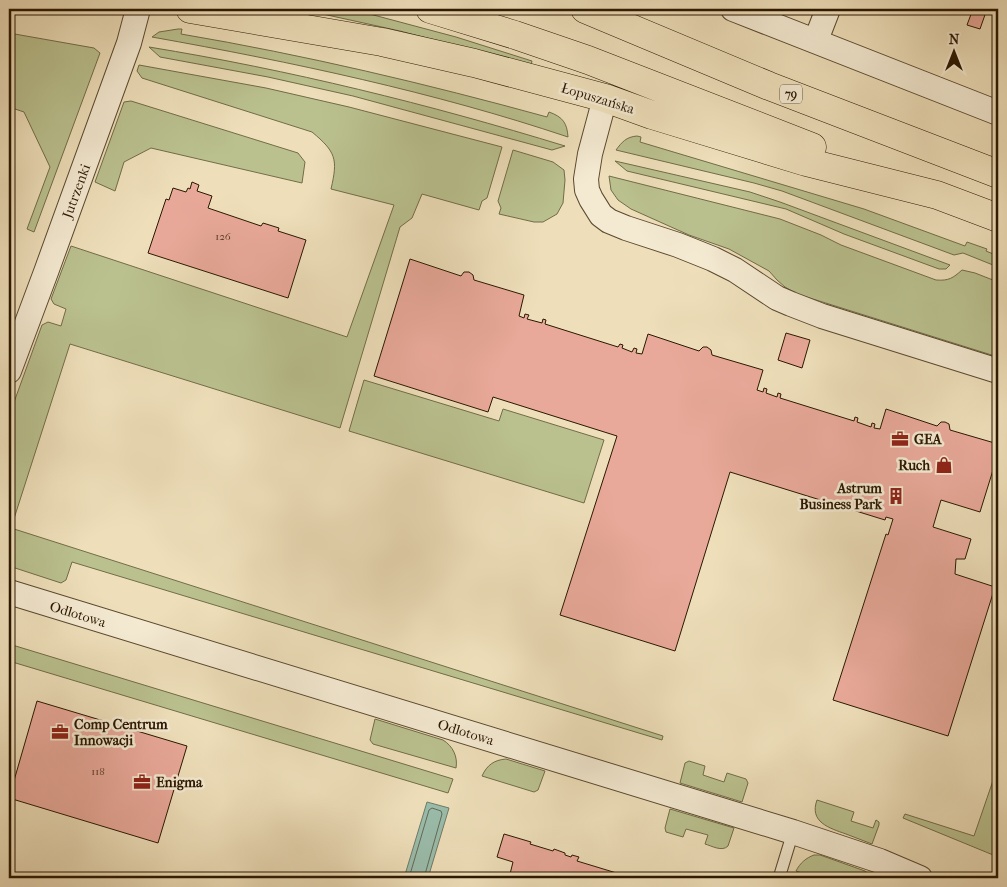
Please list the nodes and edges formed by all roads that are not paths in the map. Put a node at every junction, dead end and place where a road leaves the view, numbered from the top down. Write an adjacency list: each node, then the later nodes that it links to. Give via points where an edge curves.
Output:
1 (138, 9): 13 (street, Jutrzenki, via 129,44)
2 (190, 9): 8 (main road, Łopuszańska, via 392,44)
3 (430, 9): 11 (main road, via 588,60)
4 (585, 9): 10 (main road, 79, via 769,86)
5 (734, 9): 7 (street)
6 (828, 9): 7 (street)
7 (816, 40): 9 (street)
8 (605, 98): 11 (main road, Łopuszańska, via 806,162); 14 (street, via 586,179 591,199 609,221 713,260 791,304)
9 (998, 113)
10 (998, 174)
11 (937, 195): 12 (main road, Łopuszańska)
12 (998, 218)
13 (9, 371)
14 (998, 371)
15 (9, 592): 16 (street, Odlotowa)
16 (793, 832): 17 (lane); 18 (street, Odlotowa)
17 (779, 878)
18 (920, 878)

